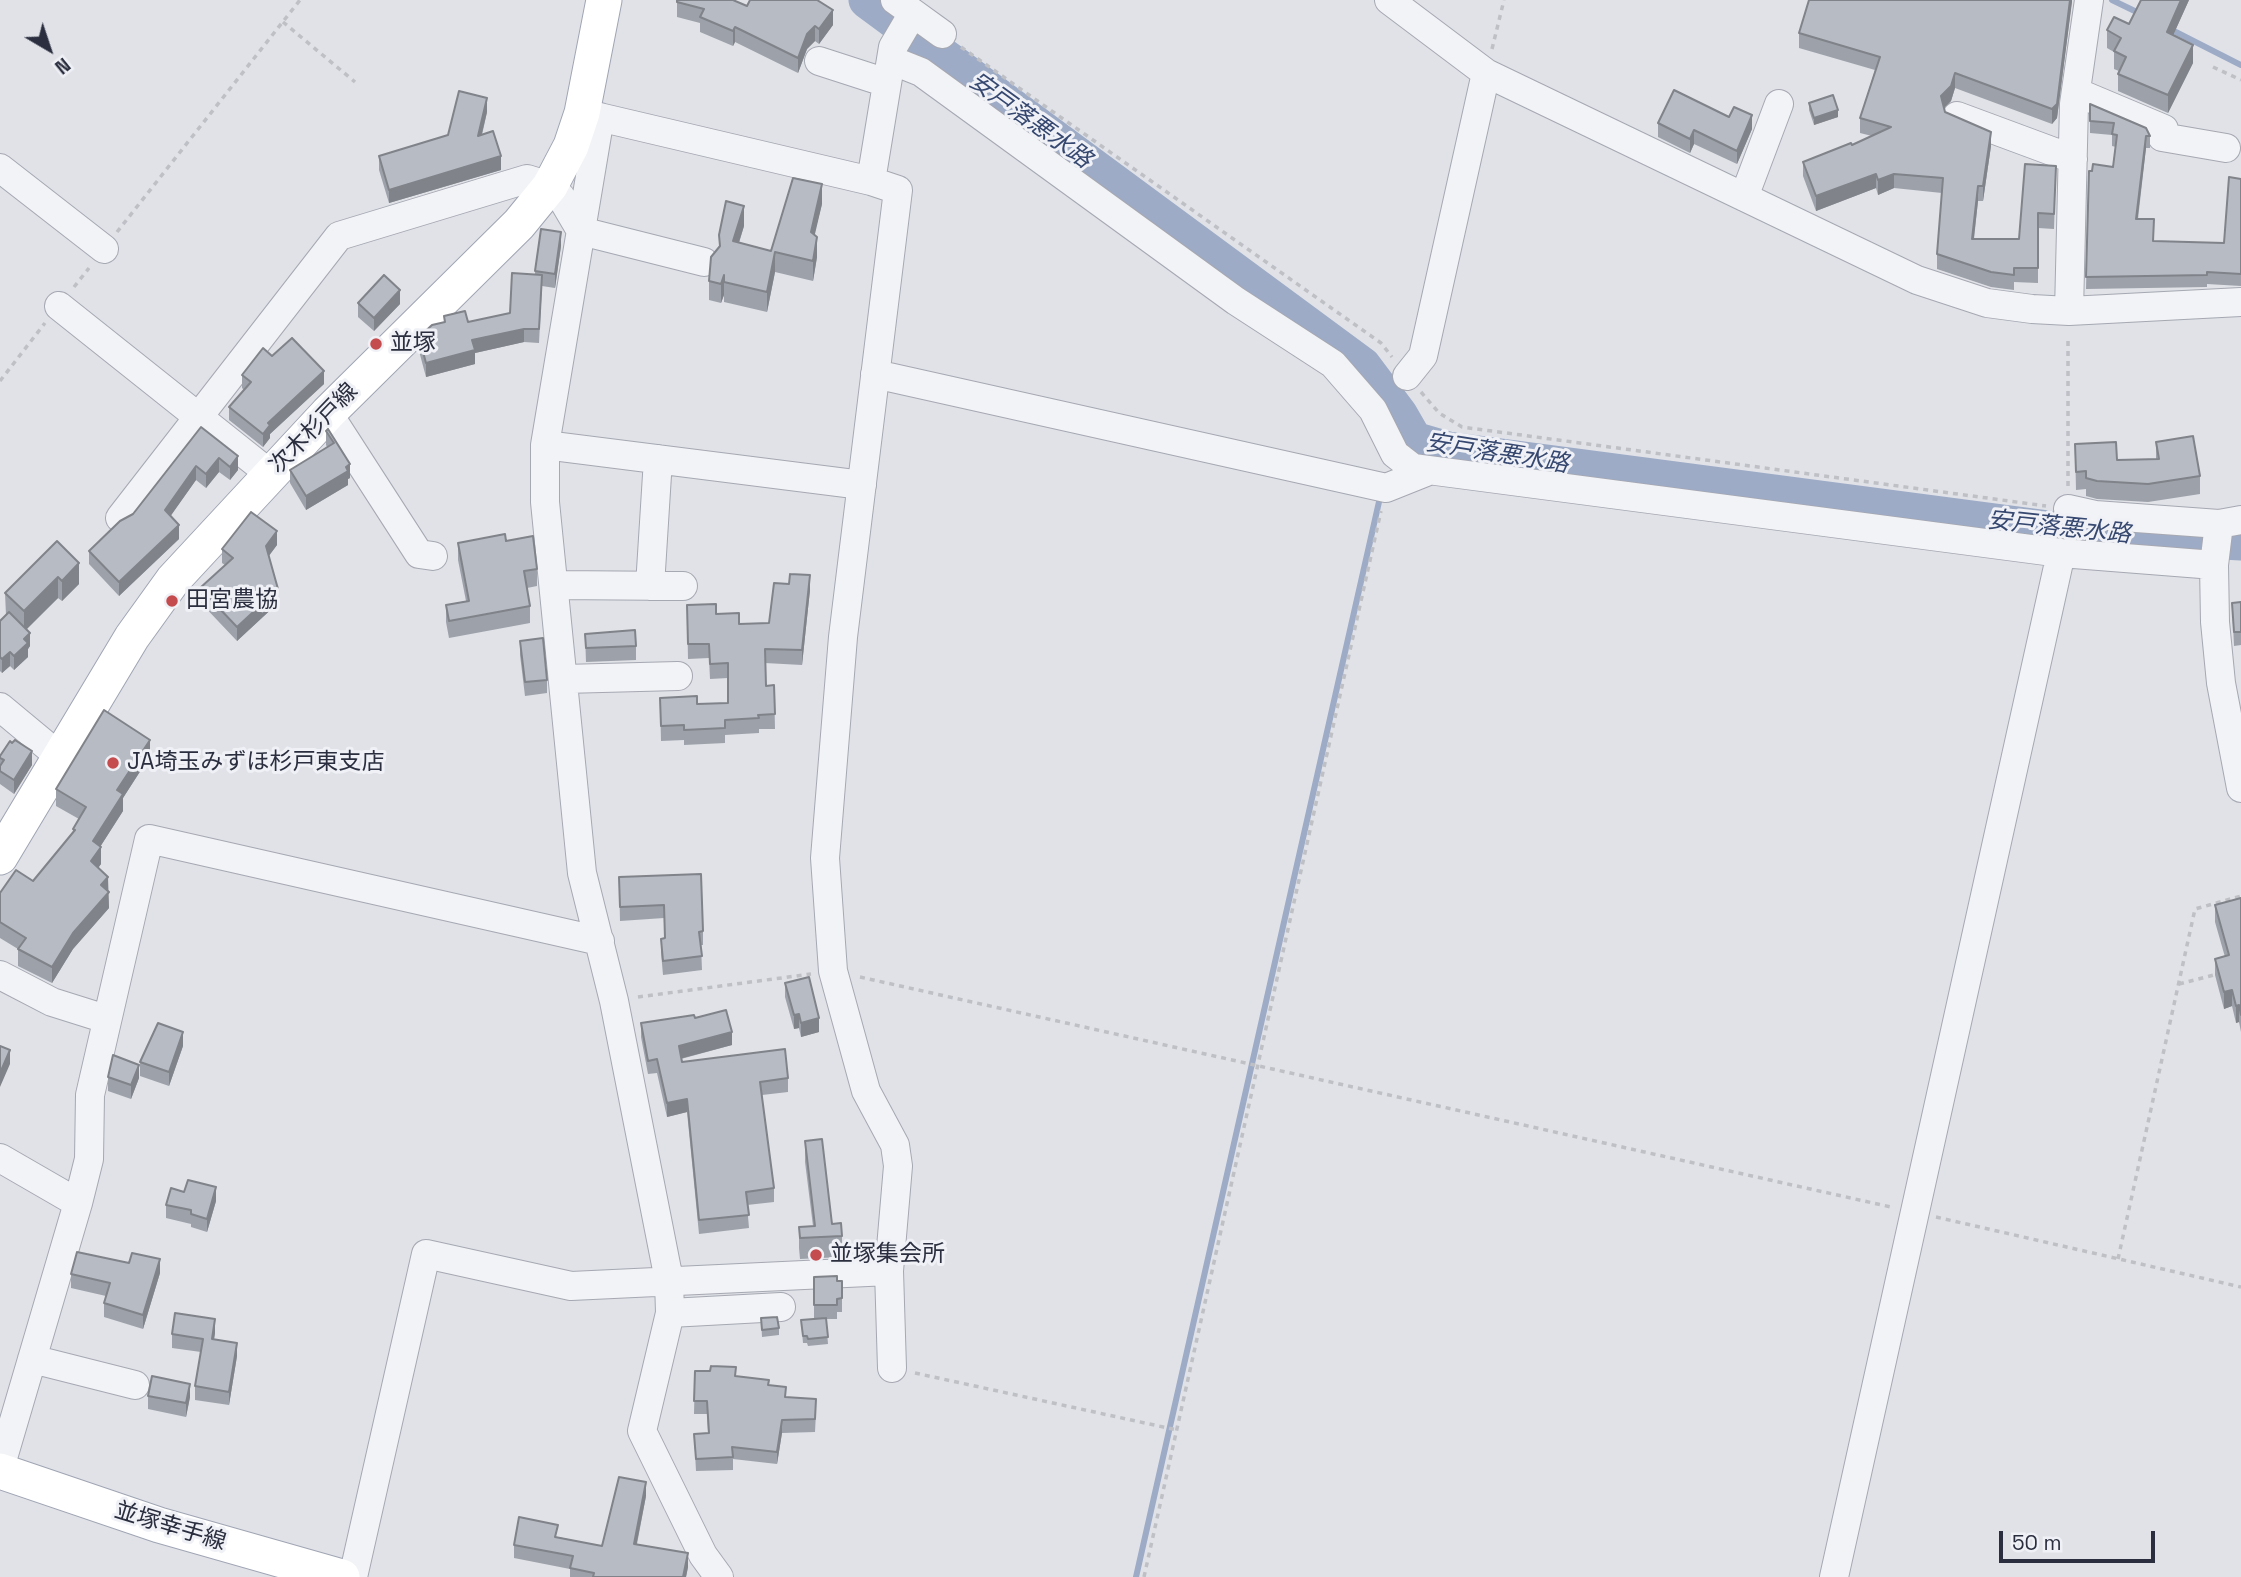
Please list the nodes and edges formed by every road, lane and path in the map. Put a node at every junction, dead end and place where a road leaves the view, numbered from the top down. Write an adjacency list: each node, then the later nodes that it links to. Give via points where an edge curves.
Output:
1 (300, 0): 7 (path)
2 (604, 0): 17 (main road, 次木杉戸線)
3 (1389, 0): 12 (street)
4 (1504, 0): 12 (path)
5 (2089, 0): 15 (street)
6 (904, 7): 8 (street); 10 (street)
7 (283, 22): 14 (path); 26 (path)
8 (942, 34): 32 (path, via 1381,344)
9 (819, 61): 10 (street)
10 (890, 63): 22 (street); 38 (street, via 921,72 1236,301 1333,364 1373,410 1395,454)
11 (2213, 67): 13 (path)
12 (1486, 73): 24 (street); 32 (street, via 1423,356)
13 (2241, 80)
14 (355, 82)
15 (2076, 92): 19 (street, via 2164,129 2162,137); 20 (street)
16 (1779, 104): 24 (street)
17 (591, 115): 22 (street); 23 (main road, 次木杉戸線); 25 (street)
18 (1957, 116): 20 (street)
19 (2226, 148)
20 (2073, 159): 30 (street)
21 (0, 168): 26 (street)
22 (871, 181): 31 (street, via 898,190)
23 (550, 186): 25 (street); 34 (main road, 次木杉戸線, via 519,224); 35 (street, via 527,179 339,236)
24 (1744, 197): 30 (street, via 1917,280 1987,303)
25 (581, 231): 27 (street); 36 (street)
26 (104, 249): 29 (path)
27 (704, 262)
28 (2241, 302): 30 (street)
29 (59, 306): 33 (path); 35 (street)
30 (2068, 311): 42 (path)
31 (875, 374): 40 (street); 41 (street)
32 (1408, 376): 42 (path, via 1439,413 1462,427)
33 (0, 381)
34 (328, 413): 39 (main road, 次木杉戸線); 46 (street, via 419,554)
35 (199, 416): 39 (street); 43 (street)
36 (545, 445): 37 (street); 47 (street, via 544,502)
37 (658, 459): 40 (street); 48 (street)
38 (1426, 472): 41 (street); 45 (street)
39 (270, 474): 53 (main road, 次木杉戸線, via 200,547 152,607)
40 (862, 485): 59 (street, via 843,636 825,858)
41 (1386, 488): 65 (path)
42 (2068, 509): 44 (street)
43 (120, 518)
44 (2221, 538): 45 (street); 54 (street, via 2215,622 2221,682)
45 (2061, 553): 68 (street)
46 (433, 556)
47 (555, 585): 48 (street); 51 (street)
48 (650, 586): 49 (street)
49 (683, 586)
50 (678, 676): 51 (street)
51 (564, 679): 58 (street, via 582,873)
52 (0, 707): 53 (street)
53 (59, 756): 56 (main road, 次木杉戸線)
54 (2238, 758): 55 (street)
55 (2241, 788)
56 (0, 857)
57 (2241, 895): 62 (path, via 2195,909)
58 (600, 942): 63 (street); 64 (street, via 149,839)
59 (833, 971): 63 (path); 65 (path); 70 (street, via 866,1091 895,1145 898,1166)
60 (0, 975): 64 (street, via 52,1002)
61 (2214, 975): 62 (path)
62 (2178, 984): 69 (path)
63 (614, 1001): 71 (street)
64 (106, 1019): 67 (street, via 90,1096 89,1159)
65 (1255, 1064): 68 (path); 78 (path)
66 (0, 1158): 67 (street)
67 (78, 1203): 75 (street)
68 (1916, 1213): 69 (path); 84 (street)
69 (2118, 1259): 72 (path)
70 (889, 1271): 71 (street); 76 (street)
71 (669, 1280): 74 (street); 81 (street, via 570,1286 426,1254)
72 (2241, 1287)
73 (781, 1307): 74 (street)
74 (670, 1313): 82 (street, via 642,1432)
75 (32, 1359): 77 (street); 79 (street)
76 (892, 1368): 78 (path)
77 (135, 1385)
78 (1177, 1430): 83 (path)
79 (0, 1469): 80 (main road, 並塚幸手線, via 159,1525)
80 (342, 1577)
81 (353, 1577)
82 (719, 1577)
83 (1144, 1577)
84 (1835, 1577)

